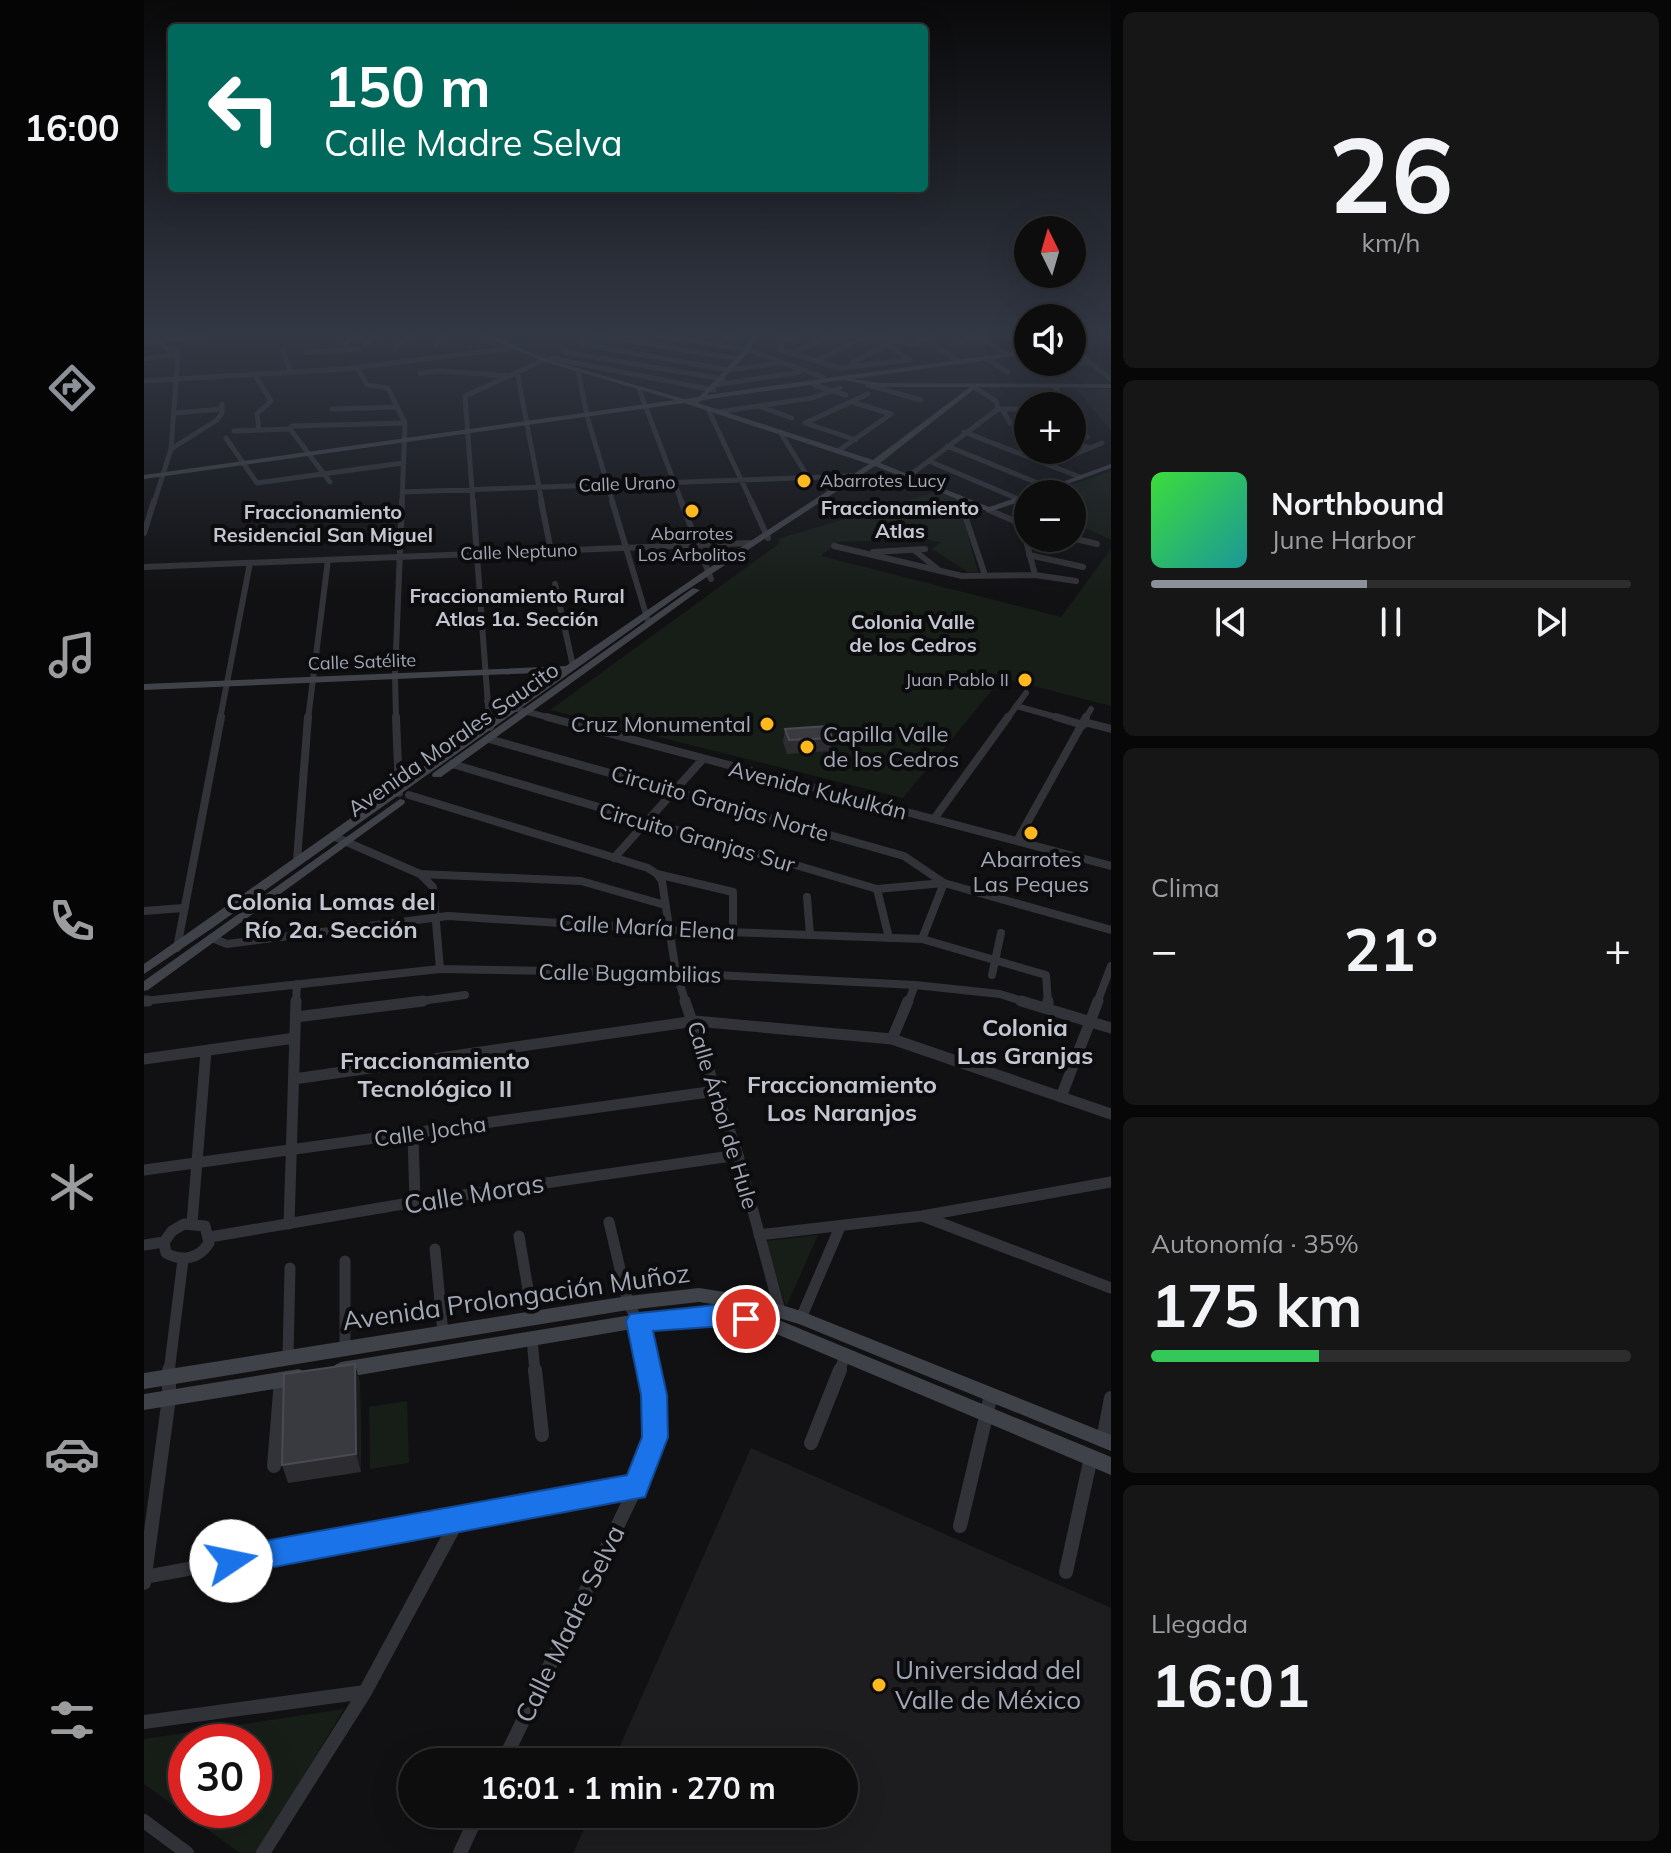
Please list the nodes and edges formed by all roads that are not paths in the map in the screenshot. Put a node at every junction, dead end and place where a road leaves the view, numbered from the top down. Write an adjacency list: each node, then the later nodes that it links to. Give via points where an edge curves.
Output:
1 (175, 421): 29 (street)
2 (215, 421): 29 (street)
3 (258, 421): 17 (street)
4 (469, 421): 19 (street)
5 (547, 421): 15 (main road)
6 (589, 421): 50 (street)
7 (650, 421): 49 (street)
8 (714, 421): 45 (street)
9 (747, 421): 20 (main road)
10 (808, 421): 23 (street)
11 (881, 421): 23 (street)
12 (927, 421): 35 (main road, Avenida Morales Saucito)
13 (980, 421): 21 (street)
14 (405, 423): 16 (street); 24 (street)
15 (529, 424): 19 (main road); 51 (street)
16 (291, 428): 17 (street); 31 (street)
17 (259, 430): 18 (street)
18 (234, 431)
19 (470, 432): 24 (main road); 52 (street)
20 (780, 432): 30 (main road); 43 (street)
21 (964, 432): 26 (street); 36 (street)
22 (226, 438): 33 (street)
23 (856, 440): 30 (street)
24 (404, 441): 31 (main road); 34 (street)
25 (1102, 443): 28 (street)
26 (947, 446): 32 (street); 46 (street)
27 (1086, 447): 28 (street)
28 (1091, 448): 36 (street)
29 (171, 449): 38 (street)
30 (838, 451): 35 (main road)
31 (311, 454): 33 (main road); 39 (street)
32 (929, 461): 41 (street); 55 (street)
33 (244, 463): 38 (main road); 39 (street, via 257,483)
34 (403, 463): 39 (street); 53 (street)
35 (874, 463): 40 (main road, Avenida Morales Saucito); 41 (main road)
36 (1049, 465): 44 (street)
37 (1111, 466): 44 (main road)
38 (163, 474): 42 (main road); 59 (street)
39 (325, 474): 48 (street)
40 (852, 476): 43 (street, Calle Urano); 60 (main road, Avenida Morales Saucito)
41 (909, 476): 54 (main road)
42 (144, 477)
43 (808, 477): 45 (street, Calle Urano)
44 (1080, 477): 47 (main road)
45 (741, 480): 49 (street, Calle Urano); 60 (street)
46 (1030, 480)
47 (1072, 480)
48 (330, 482)
49 (674, 482): 50 (street, Calle Urano); 64 (street)
50 (608, 485): 51 (street, Calle Urano); 66 (street)
51 (540, 487): 52 (street, Calle Urano); 69 (street)
52 (473, 489): 53 (street, Calle Urano); 72 (street)
53 (402, 492): 74 (street)
54 (959, 497): 57 (main road); 81 (street)
55 (1014, 497)
56 (1014, 501): 57 (main road)
57 (989, 510): 58 (street)
58 (1014, 521)
59 (144, 533)
60 (767, 535): 62 (main road, Avenida Morales Saucito); 80 (main road, Avenida Morales Saucito)
61 (1086, 541): 63 (street)
62 (749, 543): 64 (street, Calle Neptuno); 80 (main road, Avenida Morales Saucito)
63 (1097, 544)
64 (698, 545): 66 (street, Calle Neptuno); 80 (street)
65 (834, 546): 71 (street)
66 (626, 548): 69 (street, Calle Neptuno); 85 (street)
67 (925, 549): 68 (street)
68 (913, 550): 71 (street); 79 (street)
69 (551, 551): 72 (street, Calle Neptuno)
70 (1029, 552): 73 (street)
71 (864, 553): 79 (street)
72 (477, 554): 74 (street, Calle Neptuno); 87 (street)
73 (1029, 555): 78 (street); 82 (street)
74 (400, 557): 75 (street, Calle Neptuno); 88 (street)
75 (328, 560): 76 (street, Calle Neptuno); 89 (street)
76 (250, 563): 77 (street, Calle Neptuno); 90 (street)
77 (144, 567)
78 (1083, 567)
79 (942, 573): 81 (street)
80 (710, 575): 85 (main road, Avenida Morales Saucito)
81 (985, 575): 82 (street)
82 (1035, 575): 83 (street)
83 (1076, 581)
84 (555, 584): 86 (street)
85 (648, 619): 86 (main road, Avenida Morales Saucito)
86 (574, 669): 87 (main road, Calle Satélite); 96 (main road, Avenida Morales Saucito)
87 (486, 673): 88 (main road, Calle Satélite); 93 (street)
88 (395, 676): 89 (main road, Calle Satélite); 103 (street)
89 (311, 680): 90 (main road, Calle Satélite); 109 (street)
90 (226, 684): 91 (main road, Calle Satélite); 117 (street)
91 (144, 687)
92 (1026, 693): 94 (street)
93 (487, 701): 96 (street, Avenida Kukulkán); 99 (street)
94 (1016, 706): 97 (street); 104 (street)
95 (1091, 709): 97 (street)
96 (519, 711): 99 (main road, Avenida Morales Saucito); 100 (street, Avenida Kukulkán)
97 (1083, 723): 98 (street); 107 (street)
98 (1111, 729)
99 (490, 733): 101 (main road, Avenida Morales Saucito); 102 (street, Circuito Granjas Norte); 103 (main road, Avenida Morales Saucito)
100 (702, 760): 102 (street); 104 (street, Avenida Kukulkán)
101 (452, 764): 103 (main road, Avenida Morales Saucito); 105 (street, Circuito Granjas Sur)
102 (677, 790): 105 (street); 113 (street, Circuito Granjas Norte, via 904,856)
103 (404, 794): 106 (main road, Avenida Morales Saucito); 108 (street)
104 (934, 819): 107 (street, Avenida Kukulkán)
105 (646, 823): 108 (street); 114 (street, Circuito Granjas Sur)
106 (338, 839): 109 (main road, Avenida Morales Saucito); 111 (street); 125 (main road, Avenida Morales Saucito)
107 (1017, 841): 110 (street, Avenida Kukulkán)
108 (614, 858): 112 (street)
109 (297, 860): 128 (main road, Avenida Morales Saucito)
110 (1111, 866)
111 (420, 874): 116 (street, via 581,881); 119 (street, via 433,887)
112 (657, 874): 116 (street, Calle Árbol de Hule); 122 (street, via 733,892)
113 (944, 883): 114 (street, Circuito Granjas Sur); 121 (street); 127 (street)
114 (877, 889): 126 (street)
115 (807, 897): 124 (street)
116 (665, 905): 120 (street, Calle Árbol de Hule)
117 (183, 908): 118 (street); 128 (street)
118 (144, 911)
119 (438, 917): 120 (street, Calle María Elena); 125 (street, Calle María Elena, via 227,944); 131 (street)
120 (671, 930): 122 (street, Calle María Elena); 133 (street, Calle Árbol de Hule)
121 (1111, 930)
122 (733, 932): 124 (street, Calle María Elena)
123 (1001, 933): 129 (street)
124 (810, 935): 126 (street, Calle María Elena)
125 (212, 938): 137 (main road, Avenida Morales Saucito)
126 (889, 938): 127 (street, Calle María Elena)
127 (922, 939): 129 (street, Calle María Elena)
128 (177, 948): 132 (main road, Avenida Morales Saucito)
129 (994, 960): 134 (street); 140 (street, Calle María Elena, via 1046,975)
130 (1111, 966): 143 (street)
131 (440, 969): 133 (street, Calle Bugambilias); 135 (street, Calle Bugambilias)
132 (144, 970)
133 (676, 973): 136 (street, Calle Bugambilias); 142 (street, Calle Árbol de Hule)
134 (992, 975)
135 (297, 984): 139 (street, Calle Bugambilias); 141 (street)
136 (915, 985): 140 (street, Calle Bugambilias, via 1000,994); 146 (street)
137 (144, 987)
138 (465, 995): 141 (street)
139 (144, 1001)
140 (1048, 1009): 143 (street, Calle Bugambilias)
141 (296, 1017): 145 (street)
142 (695, 1021): 146 (street); 149 (street); 150 (street, Calle Árbol de Hule)
143 (1091, 1022): 144 (street, Calle Bugambilias); 151 (street)
144 (1111, 1028)
145 (295, 1038): 147 (street); 149 (street)
146 (892, 1039): 151 (street)
147 (206, 1051): 148 (street); 156 (street)
148 (144, 1059)
149 (294, 1079): 154 (street)
150 (716, 1091): 153 (street, Calle Jocha); 155 (street, Calle Árbol de Hule)
151 (1061, 1097): 152 (street)
152 (1111, 1114)
153 (413, 1134): 154 (street, Calle Jocha); 159 (street)
154 (291, 1150): 156 (street, Calle Jocha); 163 (street)
155 (738, 1155): 159 (street, Calle Moras); 165 (street, Calle Árbol de Hule)
156 (197, 1163): 157 (street, Calle Jocha); 162 (street)
157 (144, 1170)
158 (1111, 1182): 160 (street)
159 (415, 1202): 163 (street, Calle Moras)
160 (922, 1216): 164 (street); 174 (street)
161 (609, 1222): 175 (street, Calle Madre Selva)
162 (192, 1223): 167 (street, via 205,1226); 168 (street, via 172,1231)
163 (289, 1224): 167 (street, Calle Moras)
164 (840, 1227): 165 (street); 177 (street)
165 (759, 1235): 176 (street, Calle Árbol de Hule)
166 (519, 1236): 178 (street)
167 (210, 1237): 171 (street, via 205,1249)
168 (164, 1242): 169 (street); 171 (street, via 170,1257)
169 (144, 1245)
170 (435, 1249): 180 (street)
171 (183, 1260): 185 (street)
172 (345, 1261): 182 (street)
173 (290, 1268): 184 (street)
174 (1111, 1288)
175 (628, 1303): 176 (main road, Avenida Prolongación Muñoz, via 699,1295); 178 (main road, Avenida Prolongación Muñoz); 179 (street, Calle Madre Selva)
176 (780, 1311): 177 (main road, Avenida Prolongación Muñoz)
177 (801, 1318): 188 (main road, Avenida Prolongación Muñoz)
178 (533, 1319): 180 (main road, Avenida Prolongación Muñoz)
179 (638, 1321): 181 (main road, Avenida Prolongación Muñoz); 183 (main road, Avenida Prolongación Muñoz, via 725,1315 768,1323); 199 (street, Calle Madre Selva, via 654,1395 655,1437)
180 (443, 1333): 182 (main road, Avenida Prolongación Muñoz)
181 (532, 1338): 186 (main road, Avenida Prolongación Muñoz); 193 (street)
182 (345, 1347): 184 (main road, Avenida Prolongación Muñoz)
183 (845, 1356): 192 (main road, Avenida Prolongación Muñoz); 195 (street)
184 (288, 1357): 185 (main road, Avenida Prolongación Muñoz)
185 (168, 1377): 187 (main road, Avenida Prolongación Muñoz); 189 (street)
186 (281, 1380): 189 (main road, Avenida Prolongación Muñoz); 197 (street)
187 (144, 1381)
188 (991, 1395): 192 (street); 194 (main road, Avenida Prolongación Muñoz)
189 (169, 1398): 191 (main road, Avenida Prolongación Muñoz); 203 (street)
190 (1111, 1398): 194 (street)
191 (144, 1402)
192 (987, 1414): 196 (main road, Avenida Prolongación Muñoz); 201 (street)
193 (542, 1435)
194 (1107, 1442)
195 (811, 1443)
196 (1091, 1457): 198 (main road, Avenida Prolongación Muñoz); 202 (street)
197 (274, 1466)
198 (1111, 1466)
199 (635, 1487): 200 (street); 207 (street, Calle Madre Selva)
200 (459, 1518): 203 (street); 205 (street)
201 (960, 1526)
202 (1066, 1572)
203 (144, 1577): 204 (street)
204 (144, 1583)
205 (365, 1692): 206 (street); 211 (street)
206 (144, 1722)
207 (510, 1748)
208 (144, 1821): 210 (street)
209 (472, 1828): 212 (street)
210 (187, 1853)
211 (263, 1853)
212 (460, 1853)

